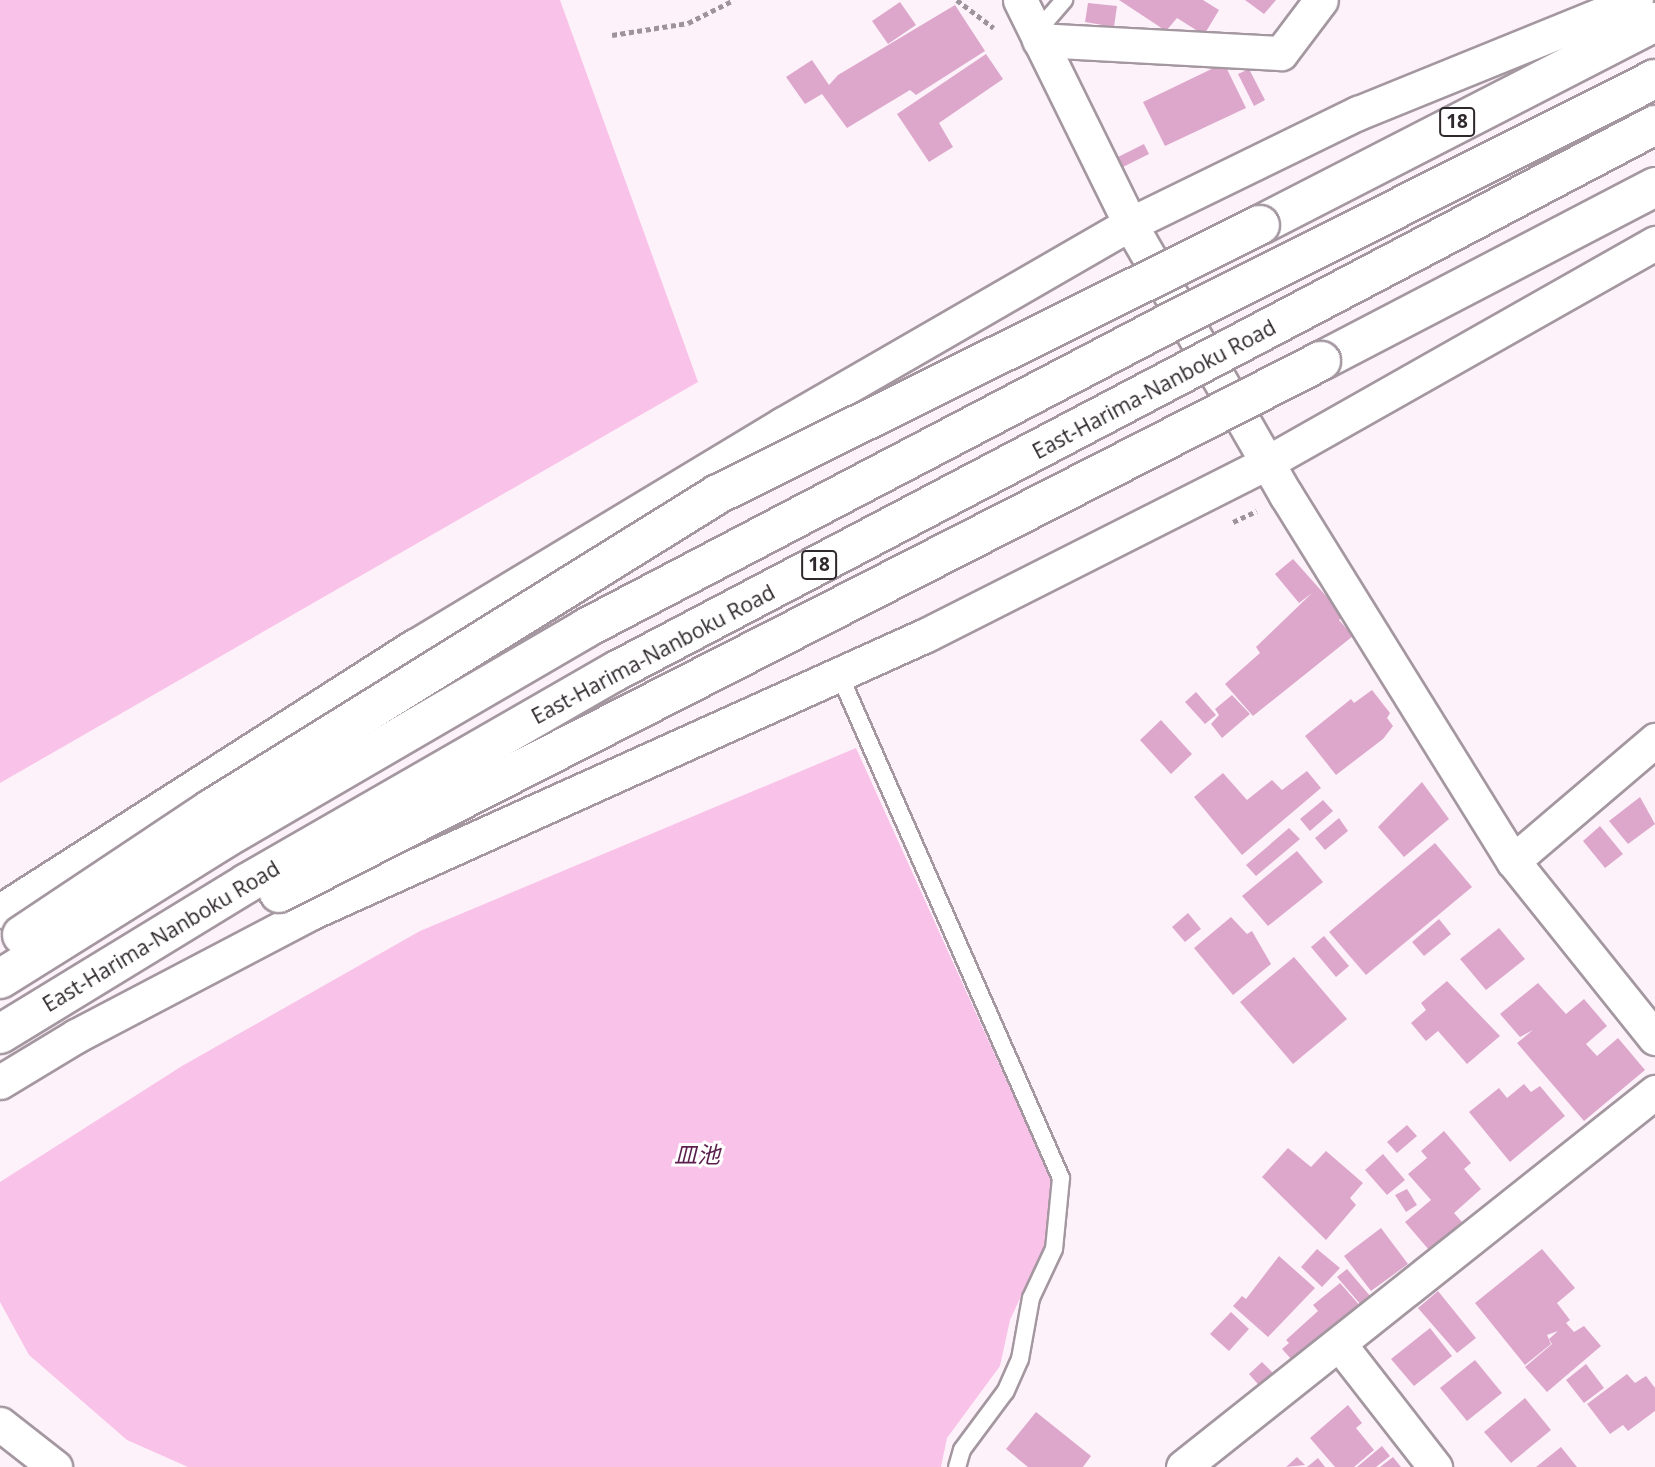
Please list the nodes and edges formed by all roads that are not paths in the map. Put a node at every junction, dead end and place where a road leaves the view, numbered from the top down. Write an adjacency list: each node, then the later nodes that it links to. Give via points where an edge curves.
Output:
1 (1064, 0): 4 (lane, via 1046,21)
2 (1321, 0): 4 (street, via 1281,53)
3 (1636, 0): 9 (street, via 1358,113)
4 (1030, 22): 9 (street)
5 (1655, 22): 16 (highway, 18, bridge, via 1260,225 718,494 211,809)
6 (1655, 79): 17 (highway, 18, bridge, via 1167,324 586,628 224,839)
7 (1655, 125): 18 (highway, East-Harima-Nanboku Road / 18, bridge, via 616,671 247,883)
8 (1655, 187): 18 (highway, 18, bridge)
9 (1130, 224): 11 (street); 15 (street, via 783,424 415,646)
10 (1655, 243): 11 (street)
11 (1268, 462): 12 (street); 14 (street)
12 (840, 676): 20 (street, via 308,914 76,1036); 26 (lane, via 1061,1178 1054,1249 1031,1298 1020,1359 1005,1392 961,1450)
13 (1655, 740): 14 (street)
14 (1513, 861): 19 (street)
15 (0, 911)
16 (0, 950)
17 (0, 979)
18 (0, 1037)
19 (1655, 1038)
20 (0, 1082)
21 (1655, 1092): 22 (street)
22 (1340, 1345): 24 (street); 28 (street)
23 (0, 1424): 25 (street)
24 (1217, 1456): 27 (street)
25 (55, 1467)
26 (957, 1467)
27 (1183, 1467)
28 (1435, 1467)

